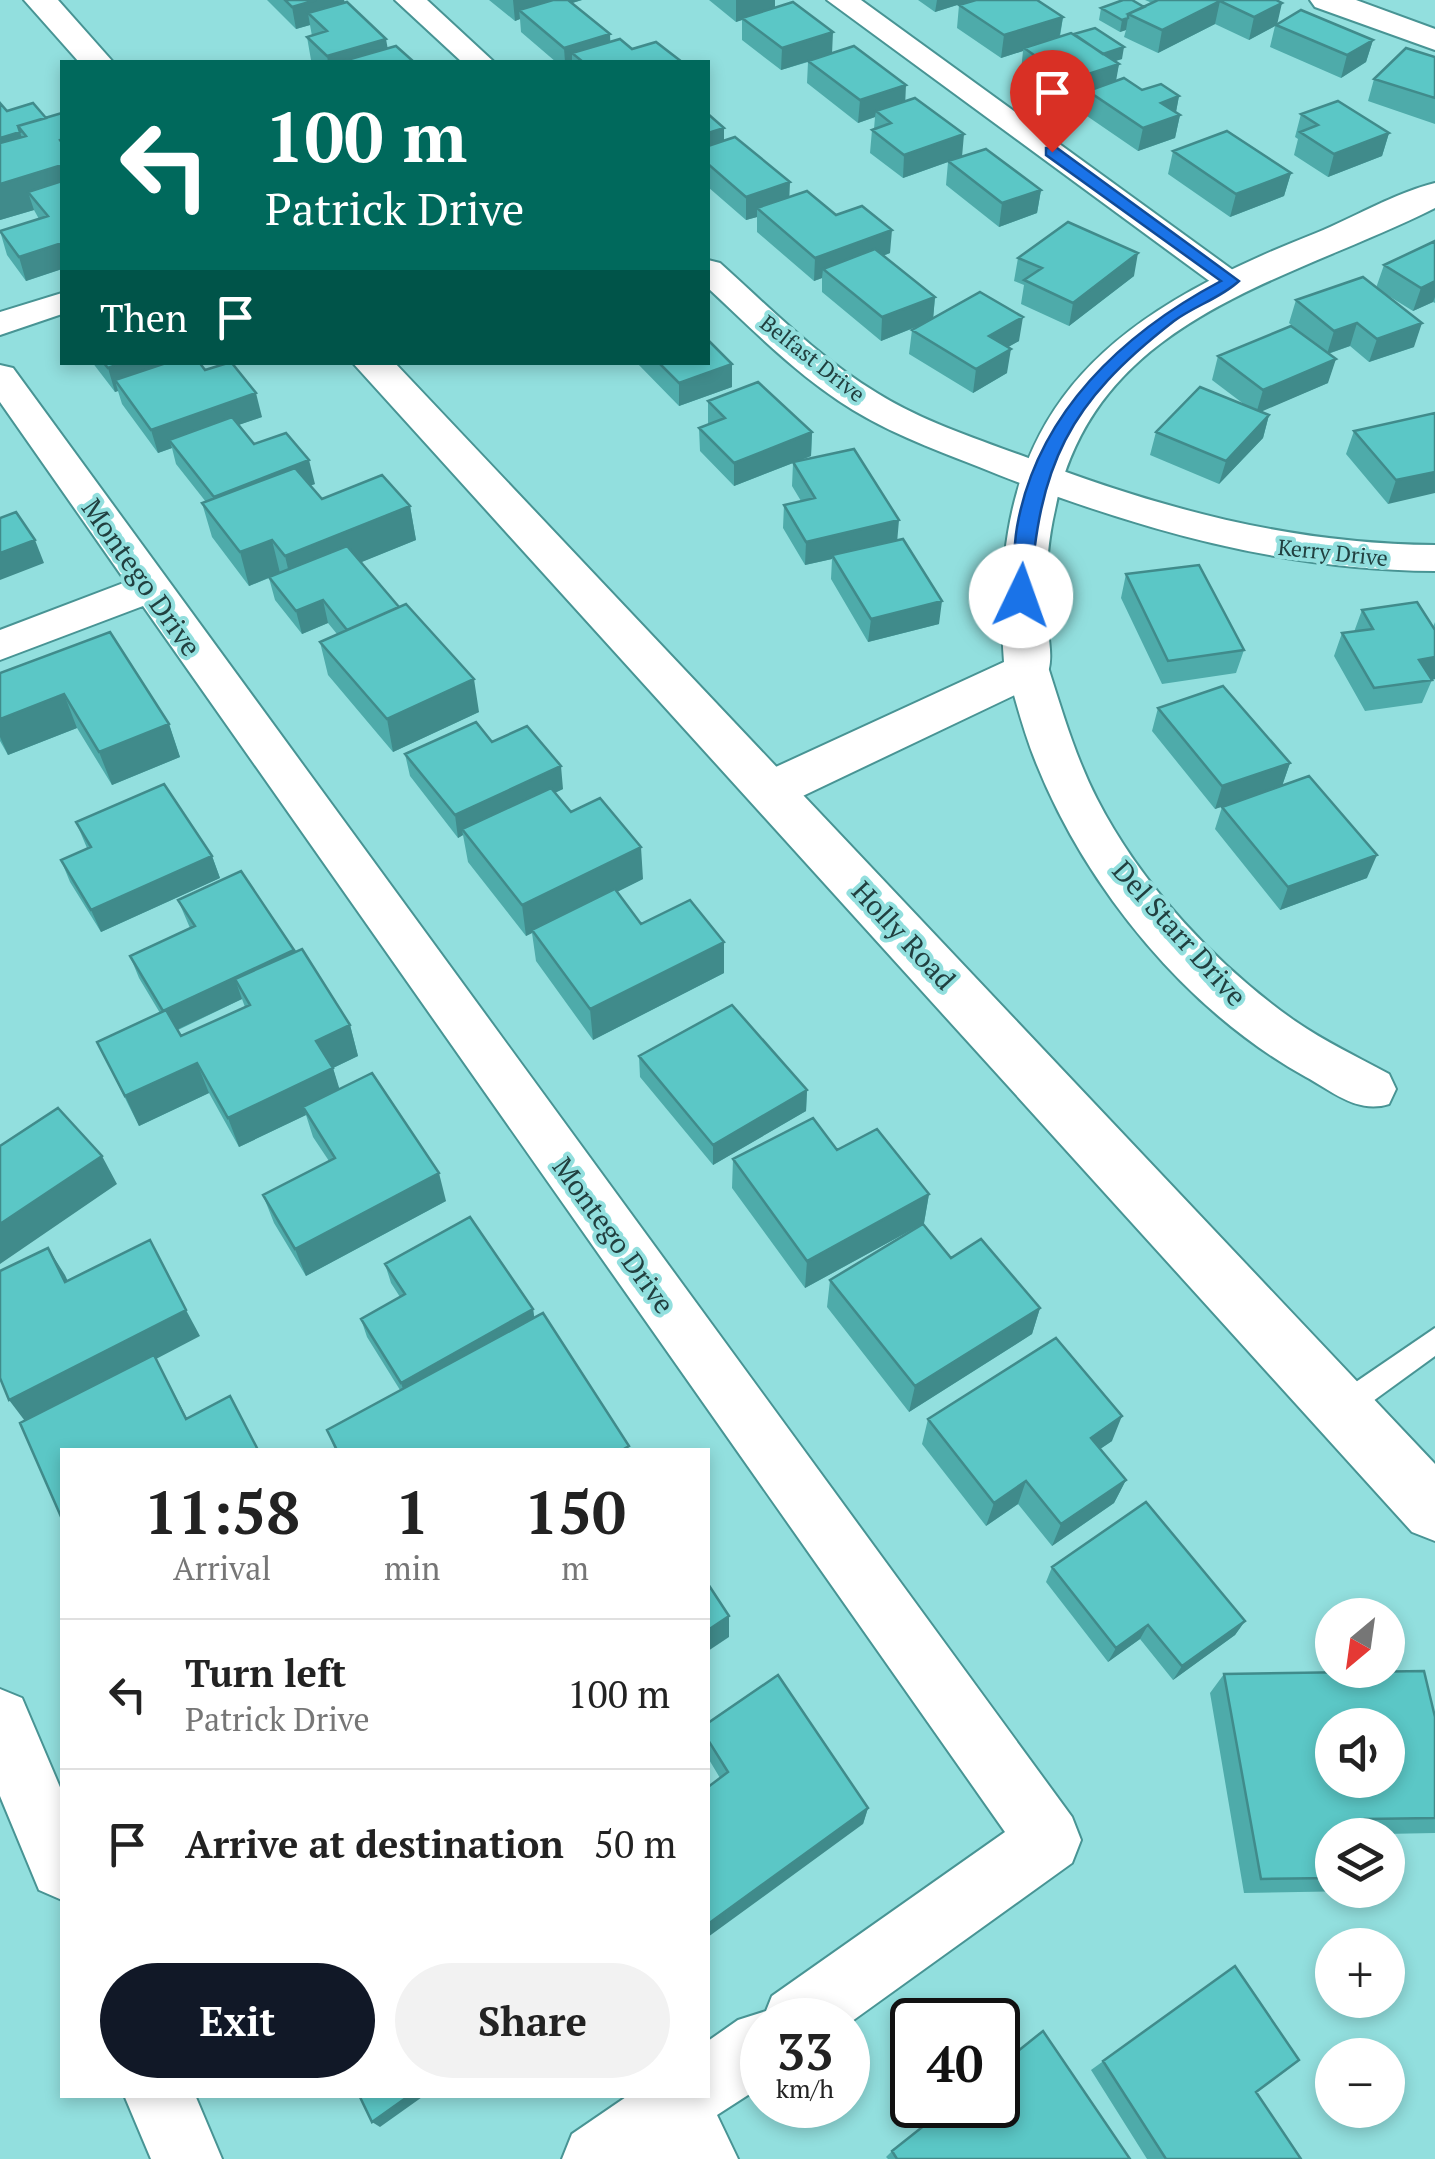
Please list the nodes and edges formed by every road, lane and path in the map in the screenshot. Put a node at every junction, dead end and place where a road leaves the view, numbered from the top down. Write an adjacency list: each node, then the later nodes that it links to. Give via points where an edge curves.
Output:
1 (40, 0): 6 (main road)
2 (410, 0): 7 (street)
3 (842, 0): 10 (street)
4 (1326, 0): 5 (main road)
5 (1435, 40)
6 (94, 60)
7 (477, 60)
8 (1435, 194): 10 (main road, Del Starr Drive)
9 (710, 272): 15 (street, Belfast Drive, via 808,361 865,402)
10 (1232, 281): 15 (main road, Del Starr Drive, via 1180,309 1097,381 1064,423)
11 (60, 304): 12 (street)
12 (0, 324)
13 (375, 365): 20 (main road, Holly Road)
14 (0, 376): 17 (street, Montego Drive)
15 (1039, 477): 16 (street, Kerry Drive, via 1232,540 1380,560); 19 (main road, Del Starr Drive, via 1022,570)
16 (1435, 558)
17 (150, 588): 18 (street); 27 (street, Montego Drive, via 1049,1840)
18 (0, 646)
19 (1028, 670): 20 (main road); 21 (street, Del Starr Drive, via 1060,768 1138,895 1268,1029)
20 (770, 790): 23 (main road, Holly Road)
21 (1371, 1088)
22 (1435, 1340): 23 (lane)
23 (1341, 1408): 24 (main road, Holly Road)
24 (1435, 1510)
25 (0, 1720): 26 (street)
26 (60, 1862)
27 (827, 1998)
28 (740, 2065): 29 (street)
29 (710, 2094)
30 (160, 2098): 32 (street)
31 (693, 2111): 33 (street)
32 (186, 2159)
33 (596, 2159)

